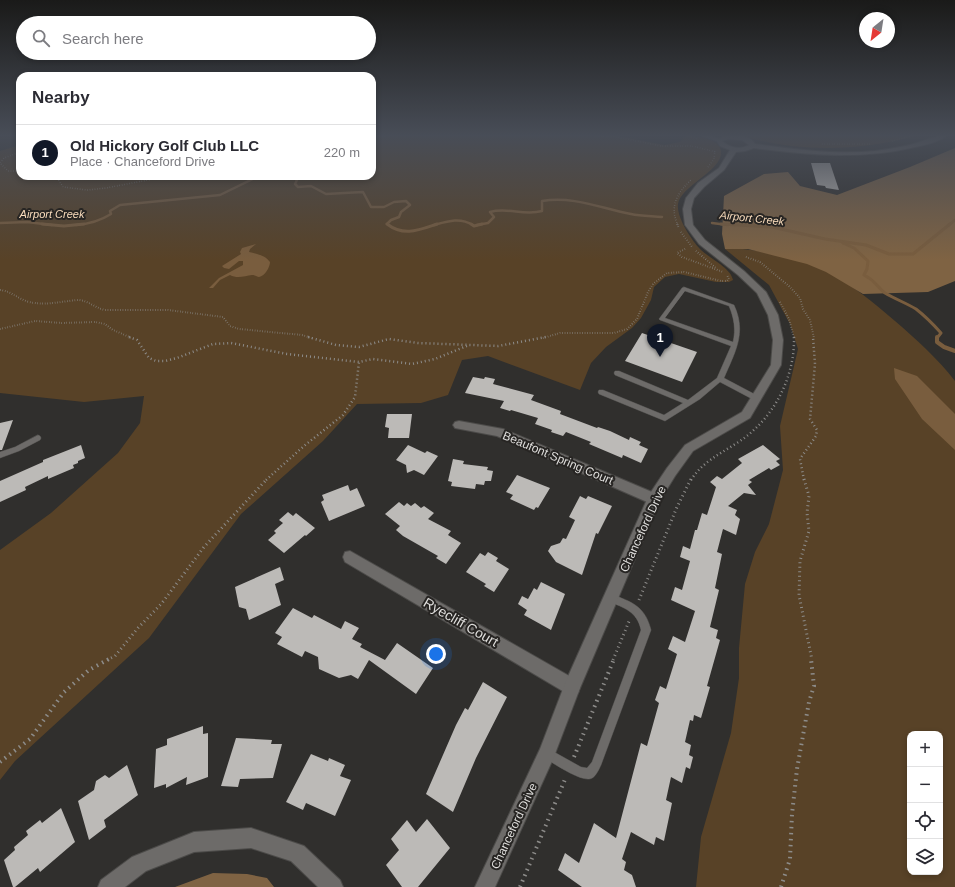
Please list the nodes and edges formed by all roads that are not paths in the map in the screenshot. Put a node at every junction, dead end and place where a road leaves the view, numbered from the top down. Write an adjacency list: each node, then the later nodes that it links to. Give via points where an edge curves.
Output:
1 (711, 177): 6 (street, Chanceford Drive, via 694,191 690,198 687,209 688,224 702,242 761,292 773,315 778,340 776,364)
2 (735, 345): 2 (lane, via 739,333 735,312 731,305 718,300 684,289 662,319); 4 (lane)
3 (617, 373): 7 (lane)
4 (720, 379): 6 (lane); 7 (lane)
5 (601, 392): 7 (lane, via 665,418)
6 (756, 398): 11 (street, Chanceford Drive, via 746,415 689,448)
7 (689, 403)
8 (459, 425): 11 (street, Beaufont Spring Court, via 499,432)
9 (38, 438): 10 (lane)
10 (0, 455)
11 (654, 499): 13 (street, Chanceford Drive)
12 (350, 557): 14 (street, Ryecliff Court)
13 (611, 598): 14 (street, Chanceford Drive); 15 (lane, via 641,613 646,630 596,765 589,774 578,772)
14 (572, 687): 15 (street, Chanceford Drive)
15 (547, 753): 18 (street, Chanceford Drive)
16 (108, 887): 17 (street, via 139,864 194,842 251,838 297,853)
17 (333, 887)
18 (485, 887)

